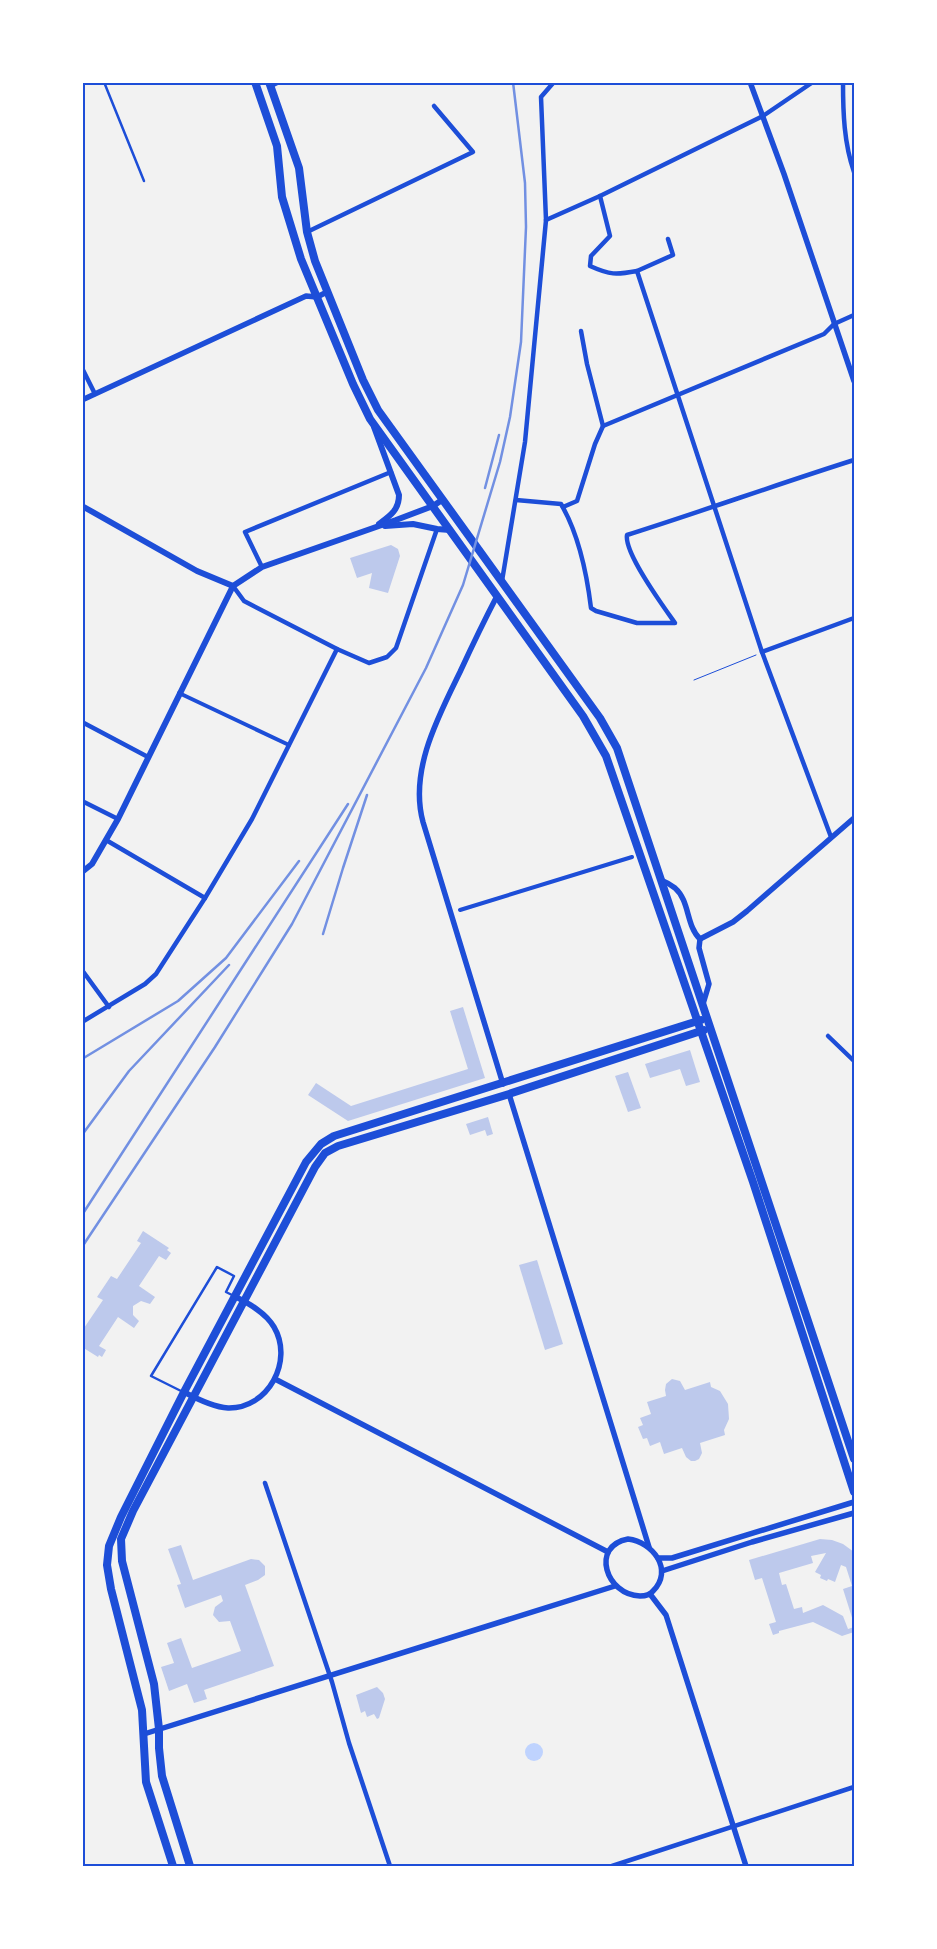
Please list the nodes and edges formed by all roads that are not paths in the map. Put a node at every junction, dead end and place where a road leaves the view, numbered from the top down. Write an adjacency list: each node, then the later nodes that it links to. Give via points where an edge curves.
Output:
1 (104, 82): 13 (lane)
2 (254, 82): 20 (main road, via 277,146 288,221)
3 (554, 82): 15 (street, via 541,97 540,106)
4 (750, 82): 9 (street)
5 (813, 82): 9 (street)
6 (843, 82): 10 (street)
7 (273, 84): 16 (main road, via 299,168)
8 (434, 106): 16 (street, via 474,152)
9 (762, 116): 14 (street); 22 (street)
10 (848, 153): 11 (street); 12 (street)
11 (854, 153)
12 (854, 172)
13 (144, 181)
14 (600, 196): 15 (street); 18 (street, via 610,236 591,256 590,266 616,275)
15 (546, 220): 34 (street, via 528,418)
16 (307, 232): 19 (main road)
17 (668, 240): 18 (street, via 673,255)
18 (637, 271): 27 (street)
19 (327, 292): 20 (street); 33 (main road, via 378,410)
20 (317, 297): 26 (street, via 306,296); 29 (main road, via 352,384)
21 (854, 316): 22 (street)
22 (834, 324): 25 (street); 27 (street, via 824,334)
23 (581, 331): 30 (street)
24 (82, 368): 26 (street)
25 (854, 382)
26 (95, 394): 28 (street)
27 (677, 394): 30 (street); 38 (street)
28 (82, 400)
29 (370, 418): 32 (main road); 36 (main road)
30 (603, 426): 37 (street, via 594,444 577,500)
31 (854, 460): 38 (street)
32 (391, 472): 39 (main road, via 399,495 398,505 392,514); 42 (street, via 246,532)
33 (442, 500): 36 (main road); 43 (main road)
34 (516, 500): 37 (street, via 561,504); 43 (street)
35 (82, 506): 44 (main road, via 197,571)
36 (433, 506): 39 (main road); 41 (main road)
37 (563, 507): 38 (street, via 588,579 591,608 637,623 675,623 634,559 627,535)
38 (714, 508): 48 (street)
39 (374, 527): 40 (main road, via 413,524); 42 (main road)
40 (437, 530): 41 (main road); 47 (street, via 396,648 387,658 369,662)
41 (450, 530): 45 (main road)
42 (262, 566): 44 (main road)
43 (502, 581): 60 (main road, via 605,725 617,748)
44 (233, 586): 47 (street, via 244,601); 49 (main road)
45 (497, 596): 68 (main road, via 583,716 606,756); 74 (street, via 432,733 420,792 423,822)
46 (854, 618): 48 (street)
47 (337, 649): 51 (street)
48 (762, 652): 56 (street)
49 (179, 693): 51 (street); 52 (main road)
50 (82, 722): 52 (street)
51 (289, 745): 61 (street, via 252,819)
52 (148, 757): 55 (main road)
53 (82, 801): 55 (street)
54 (854, 818): 56 (street)
55 (118, 819): 57 (main road)
56 (832, 837): 63 (street, via 733,922)
57 (106, 840): 59 (main road, via 92,864); 61 (street)
58 (632, 857): 62 (street)
59 (82, 872)
60 (661, 880): 63 (street, via 680,894); 65 (main road)
61 (205, 898): 66 (street, via 156,974)
62 (460, 910)
63 (700, 939): 65 (street, via 699,948 710,984)
64 (82, 970): 66 (street)
65 (703, 1004): 67 (main road)
66 (109, 1007): 69 (street)
67 (708, 1018): 68 (main road); 70 (main road)
68 (697, 1021): 71 (main road); 74 (main road)
69 (82, 1022)
70 (711, 1028): 71 (main road); 81 (main road)
71 (701, 1031): 75 (main road); 83 (main road)
72 (828, 1036): 73 (street)
73 (854, 1061)
74 (504, 1084): 75 (main road); 76 (main road, via 334,1136 321,1144 306,1162)
75 (509, 1094): 77 (main road, via 338,1146 326,1153 315,1167); 86 (street)
76 (236, 1297): 77 (street); 79 (main road); 79 (lane, via 226,1292 234,1276 217,1267 150,1376)
77 (244, 1301): 78 (street, via 268,1318 280,1340 282,1354); 80 (main road)
78 (275, 1378): 80 (street, via 260,1397 240,1406 228,1408); 87 (street)
79 (184, 1392): 80 (street); 94 (main road, via 109,1546 107,1565 111,1589 138,1691)
80 (194, 1397): 93 (main road, via 121,1539 122,1561 154,1684)
81 (854, 1458)
82 (265, 1483): 92 (street)
83 (854, 1492)
84 (854, 1502): 88 (street, via 672,1558)
85 (854, 1513): 89 (street)
86 (649, 1547): 87 (street, via 628,1539 617,1543); 88 (street)
87 (608, 1552): 90 (street, via 607,1572)
88 (658, 1558): 89 (street)
89 (662, 1571): 91 (street, via 659,1583)
90 (614, 1586): 91 (street, via 632,1595); 92 (street)
91 (650, 1594): 96 (street, via 666,1615)
92 (329, 1676): 93 (street); 99 (street)
93 (159, 1729): 94 (street); 98 (main road, via 162,1776)
94 (144, 1734): 97 (main road, via 146,1782)
95 (854, 1787): 96 (street)
96 (733, 1827): 100 (street); 101 (street)
97 (173, 1866)
98 (190, 1866)
99 (390, 1866)
100 (612, 1866)
101 (746, 1866)

